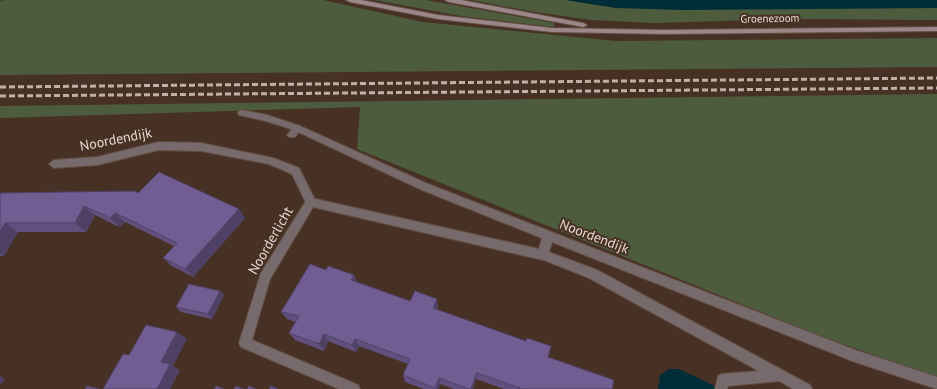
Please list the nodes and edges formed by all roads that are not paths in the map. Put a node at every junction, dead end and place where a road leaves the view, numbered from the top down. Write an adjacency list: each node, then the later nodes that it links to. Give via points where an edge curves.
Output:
1 (350, 0): 4 (street, Groenezoom, via 491,25)
2 (449, 0): 4 (street, Groenezoom)
3 (937, 29): 4 (street, Groenezoom)
4 (603, 30)
5 (242, 114): 8 (street, Noordendijk, via 267,118)
6 (54, 164): 7 (street, Noordendijk, via 97,161 159,146 201,147 273,158 296,171)
7 (311, 202): 9 (street, Noorderlicht); 13 (street, Noorderlicht, via 265,277 245,343)
8 (548, 236): 9 (street); 11 (street, Noordendijk, via 658,282)
9 (543, 255): 10 (street, via 592,274)
10 (780, 374): 12 (street); 14 (street)
11 (937, 384)
12 (722, 385)
13 (354, 389)
14 (806, 389)

